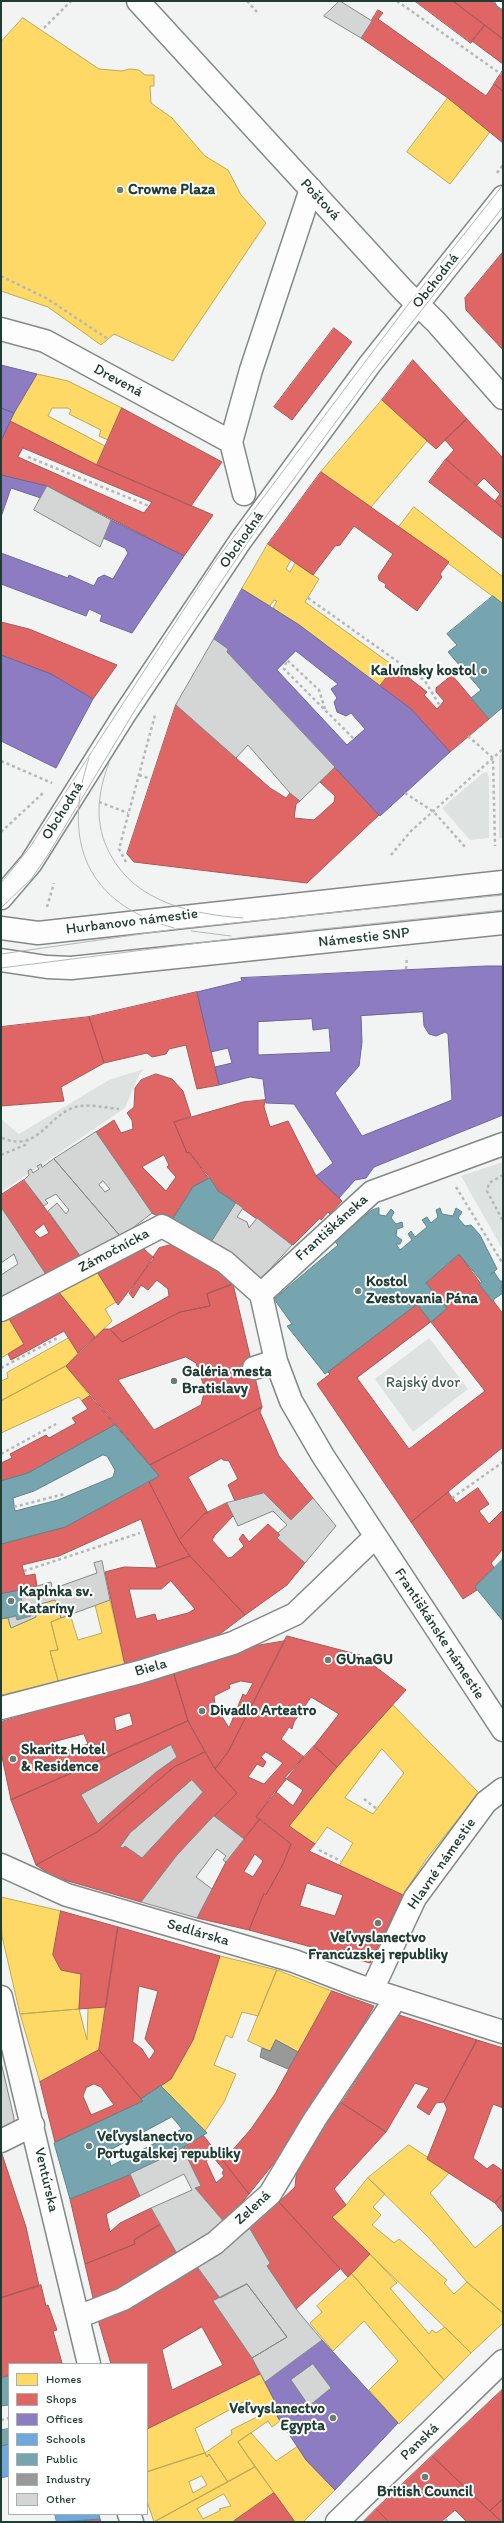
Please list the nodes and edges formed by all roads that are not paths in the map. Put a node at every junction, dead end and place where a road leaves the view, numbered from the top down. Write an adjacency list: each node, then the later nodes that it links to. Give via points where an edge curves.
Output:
1 (138, 1): 2 (street, Poštová)
2 (311, 190): 4 (street, Poštová); 7 (street, via 250,370)
3 (503, 197): 4 (street, Obchodná)
4 (418, 304): 6 (street, Poštová); 10 (street, Obchodná, via 241,540 124,715 31,863)
5 (1, 329): 7 (street, Drevená, via 45,341)
6 (503, 398)
7 (231, 442): 8 (street)
8 (244, 494)
9 (503, 882): 12 (street, Hurbanovo námestie, via 38,933)
10 (1, 898)
11 (503, 923): 13 (street, Námestie SNP, via 71,968)
12 (1, 928)
13 (1, 960)
14 (503, 1144): 15 (street, Františkánska, via 372,1192)
15 (261, 1294): 16 (street, Zámočnícka, via 225,1262 162,1226); 17 (street, Františkánske námestie)
16 (1, 1310)
17 (276, 1361): 18 (street); 19 (street, Františkánske námestie, via 291,1401 323,1456)
18 (254, 1368)
19 (376, 1537): 20 (street, Biela, via 295,1614 233,1643 140,1672); 21 (street, Františkánske námestie)
20 (1, 1708)
21 (503, 1730)
22 (503, 1789): 24 (street, Hlavné námestie, via 486,1802 415,1898)
23 (1, 1865): 24 (street, Sedlárska, via 67,1895 294,1961)
24 (372, 1990): 26 (street, Sedlárska)
25 (1, 1996): 28 (street, Ventúrska)
26 (396, 1998): 27 (street); 30 (street, Zelená, via 315,2119 270,2194 215,2242 123,2299)
27 (503, 2032)
28 (32, 2124): 29 (street); 30 (street, Ventúrska)
29 (1, 2141)
30 (78, 2318): 32 (street, Ventúrska)
31 (503, 2361): 33 (street, Panská)
32 (90, 2363)
33 (337, 2522)

